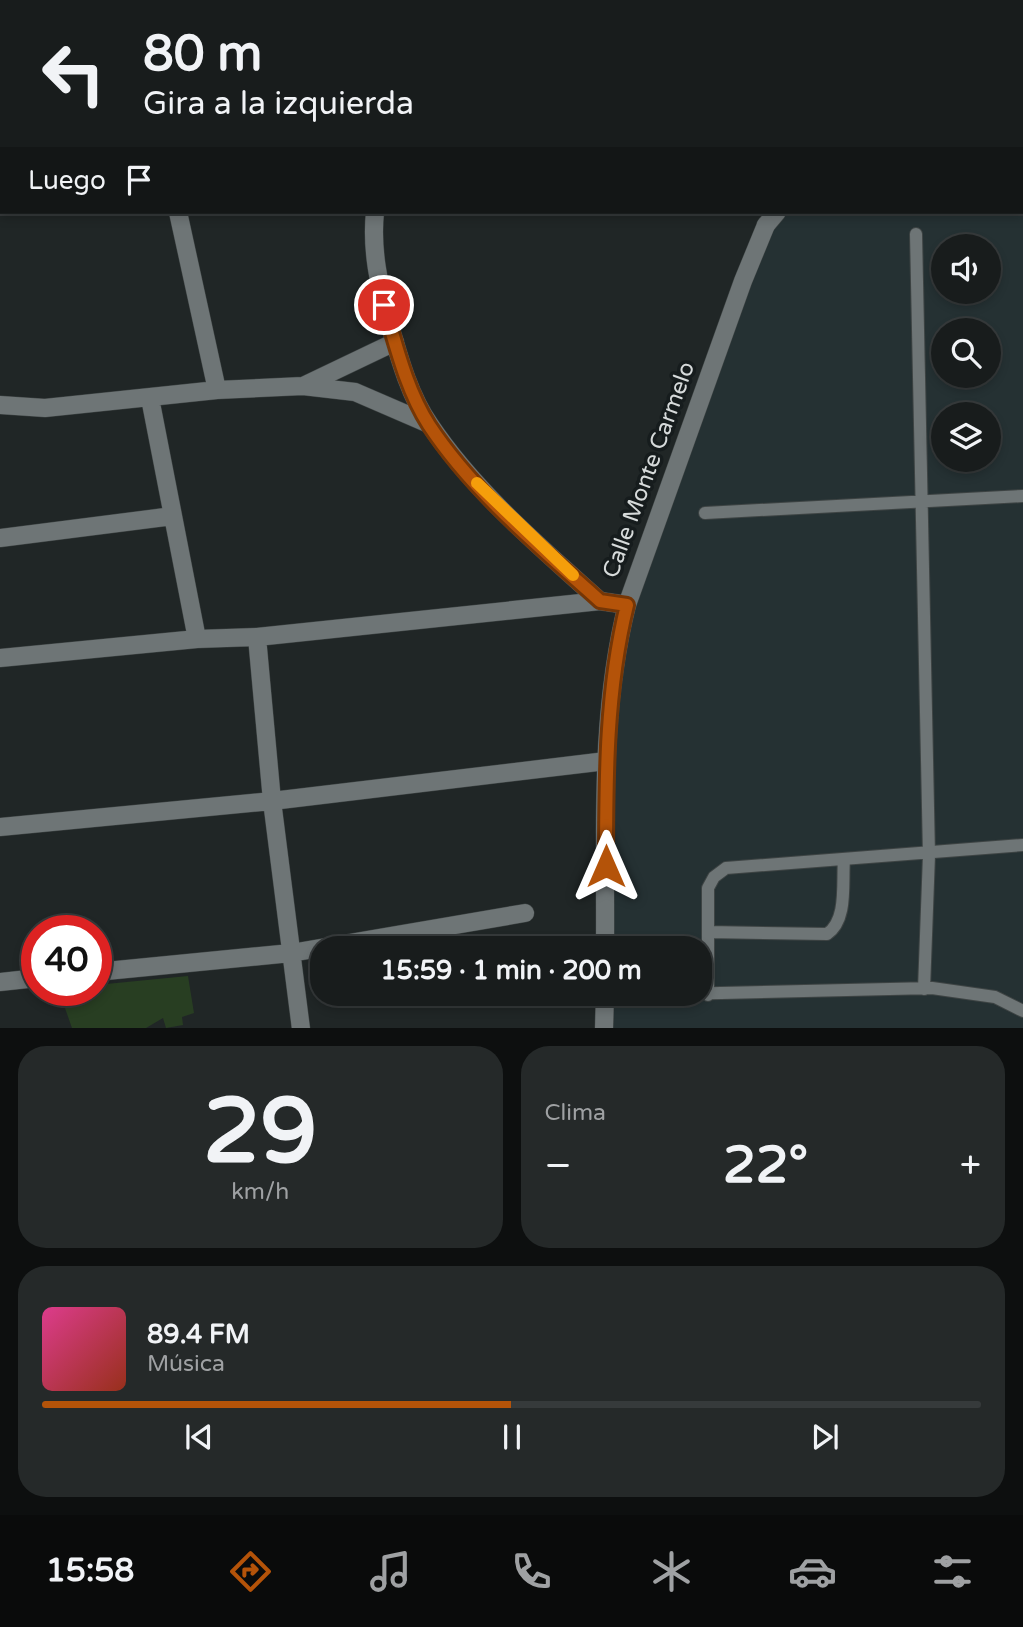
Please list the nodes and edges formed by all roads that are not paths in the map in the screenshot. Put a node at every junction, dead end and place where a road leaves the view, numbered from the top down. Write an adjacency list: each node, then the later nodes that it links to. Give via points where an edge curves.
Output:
1 (177, 214): 7 (street)
2 (375, 214): 5 (street, via 379,286)
3 (770, 216): 17 (street, Calle Monte Carmelo)
4 (916, 234): 12 (lane)
5 (395, 342): 6 (street); 10 (street, via 408,383)
6 (303, 386): 7 (street); 10 (street, via 355,392)
7 (217, 390): 8 (street)
8 (150, 398): 9 (street, via 45,408); 14 (street)
9 (0, 405)
10 (429, 424): 16 (street, via 504,511)
11 (1023, 496): 12 (lane)
12 (922, 499): 13 (lane); 25 (lane)
13 (705, 513)
14 (173, 516): 15 (street); 19 (street)
15 (0, 538)
16 (600, 601): 17 (street); 18 (street)
17 (627, 605): 21 (street, Calle Monte Carmelo, via 614,654)
18 (257, 637): 19 (street); 22 (street)
19 (197, 639): 20 (street)
20 (0, 658)
21 (606, 761): 22 (street); 29 (street, Calle Monte Carmelo)
22 (272, 801): 23 (street); 31 (street)
23 (0, 827)
24 (1023, 845): 25 (lane)
25 (929, 855): 26 (lane); 35 (lane)
26 (844, 859): 28 (lane, via 726,868 708,888); 28 (lane, via 840,918 827,934)
27 (524, 913): 31 (street)
28 (708, 932): 30 (lane)
29 (605, 936)
30 (708, 936)
31 (291, 953): 32 (street); 39 (street)
32 (112, 970)
33 (21, 980): 34 (street)
34 (0, 982)
35 (924, 989): 36 (lane); 38 (lane, via 995,997)
36 (712, 995)
37 (605, 1006): 40 (street)
38 (1023, 1011)
39 (301, 1028)
40 (604, 1028)

